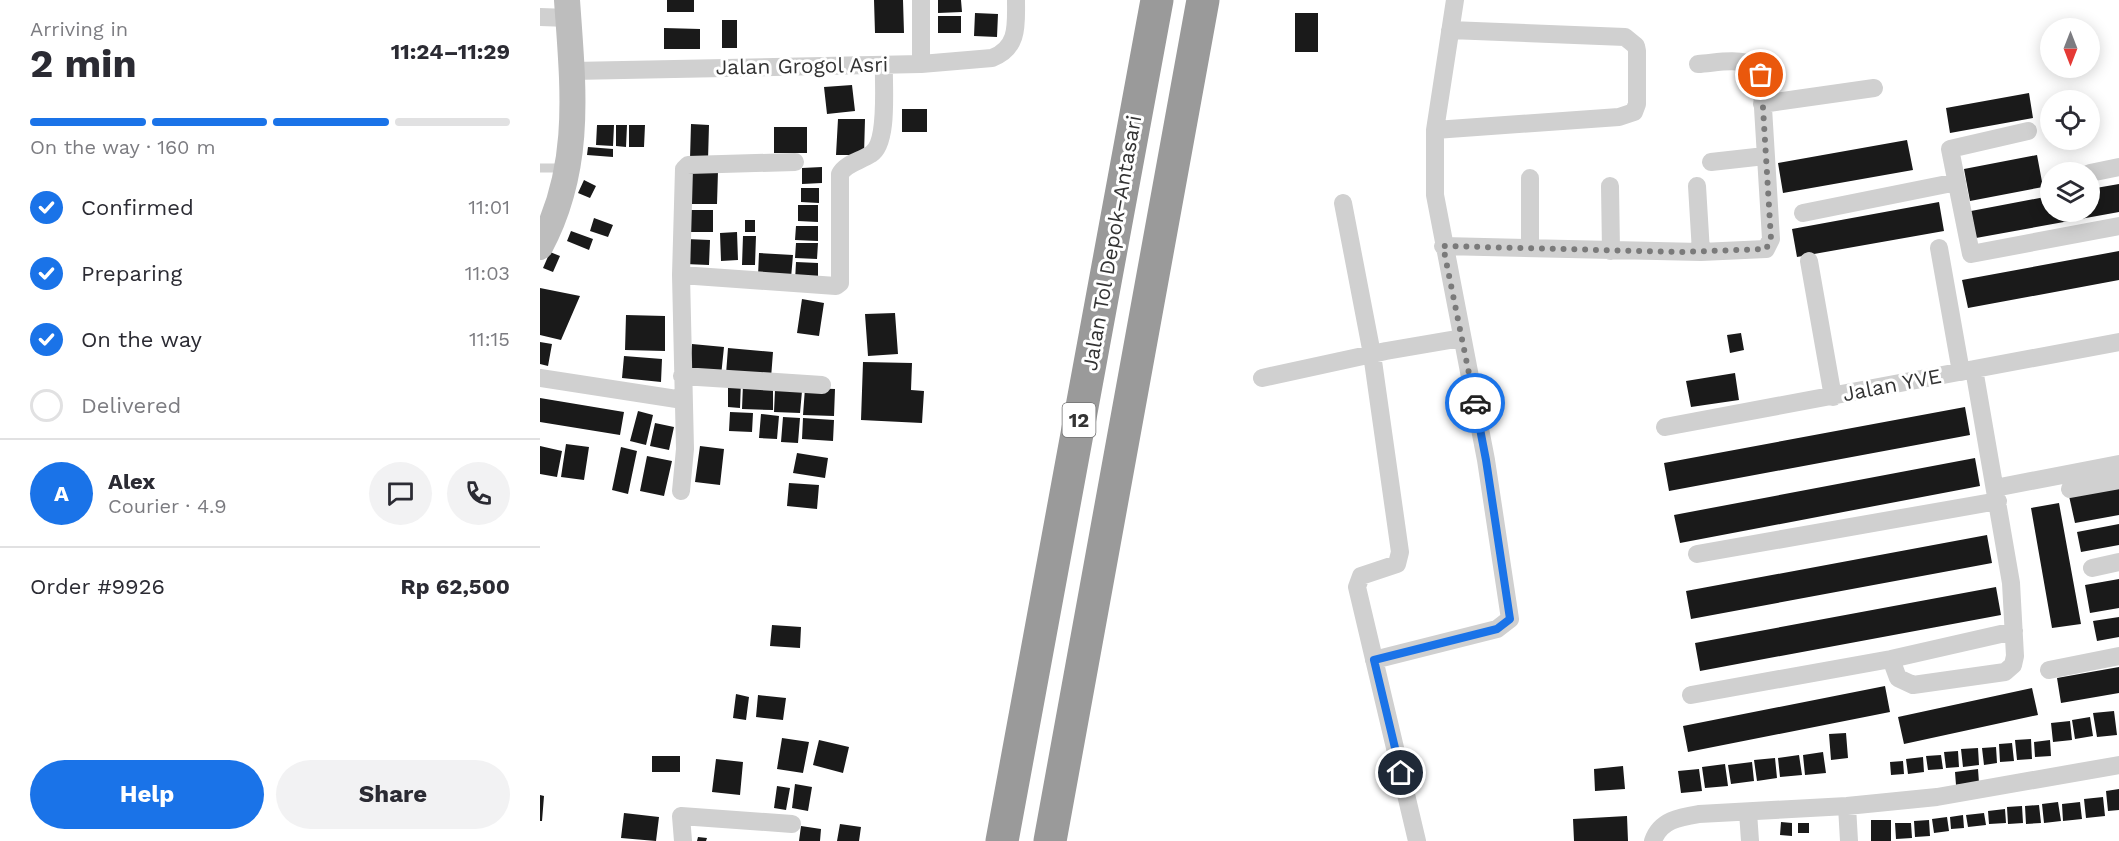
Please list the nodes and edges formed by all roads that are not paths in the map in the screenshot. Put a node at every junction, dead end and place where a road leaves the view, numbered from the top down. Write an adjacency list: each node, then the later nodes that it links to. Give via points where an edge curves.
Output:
1 (921, 0): 9 (street)
2 (1017, 0): 9 (street, Jalan Grogol Asri, via 1016,30 1009,47 992,58)
3 (1157, 0): 68 (highway, Jalan Tol Depok–Antasari / 12)
4 (1203, 0): 69 (highway, 12)
5 (1455, 0): 8 (street)
6 (568, 9): 7 (street); 12 (street)
7 (540, 17)
8 (1450, 30): 15 (street); 15 (street, via 1625,37 1637,51 1637,104 1634,111 1619,117)
9 (921, 64): 11 (street, Jalan Grogol Asri)
10 (1698, 64): 14 (street, via 1742,62 1756,67 1761,75)
11 (884, 65): 12 (street, Jalan Grogol Asri); 37 (street, via 880,144 840,174 840,283 836,286)
12 (572, 71): 21 (street, via 573,142)
13 (1874, 88): 14 (street)
14 (1762, 104): 17 (street)
15 (1435, 130): 30 (street, via 1435,195)
16 (2028, 130): 24 (street, via 1950,148)
17 (1765, 156): 19 (street); 35 (street, via 1769,244 1760,250)
18 (795, 162): 37 (street, via 688,165 683,176)
19 (1711, 162)
20 (2119, 167): 22 (street)
21 (552, 168): 31 (street, via 552,226)
22 (2100, 171)
23 (1530, 178): 32 (street)
24 (1957, 182): 28 (street); 29 (street, via 1971,254)
25 (1610, 186): 34 (street)
26 (1697, 186): 35 (street)
27 (1342, 204): 40 (street)
28 (1803, 213)
29 (2119, 226)
30 (1443, 246): 32 (street); 38 (street)
31 (540, 247)
32 (1530, 248): 34 (street)
33 (1939, 248): 41 (street)
34 (1611, 251): 35 (street)
35 (1701, 252)
36 (1809, 261): 46 (street)
37 (681, 275): 42 (street)
38 (1462, 338): 40 (street); 60 (street, via 1486,460 1510,619 1497,629)
39 (2119, 342): 41 (street, Jalan YVE)
40 (1372, 354): 44 (street); 60 (street, via 1400,552 1397,564 1361,576 1357,583)
41 (1968, 370): 46 (street, Jalan YVE); 53 (street)
42 (682, 375): 45 (street); 47 (street)
43 (540, 378): 47 (street)
44 (1262, 378)
45 (822, 385)
46 (1833, 397): 48 (street, Jalan YVE)
47 (683, 400): 52 (street, via 685,449)
48 (1665, 427)
49 (2119, 465): 53 (street)
50 (2119, 480): 51 (street)
51 (2070, 489)
52 (681, 490)
53 (1996, 495): 54 (street); 57 (street, via 2011,583)
54 (1697, 554)
55 (2119, 562): 56 (street)
56 (2092, 568)
57 (2014, 631): 59 (street); 59 (street, via 2015,656 2013,665 2005,672 1912,685 1898,678)
58 (2119, 656): 61 (street)
59 (1892, 658): 62 (street)
60 (1374, 660): 70 (street)
61 (2049, 670)
62 (1691, 696)
63 (2119, 765): 64 (street, via 1983,791)
64 (1847, 806): 65 (street); 73 (street)
65 (1748, 812): 71 (street, via 1675,818 1661,828); 72 (street)
66 (792, 824): 67 (street, via 681,816)
67 (682, 841)
68 (1002, 841)
69 (1050, 841)
70 (1417, 841)
71 (1653, 841)
72 (1750, 841)
73 (1849, 841)

